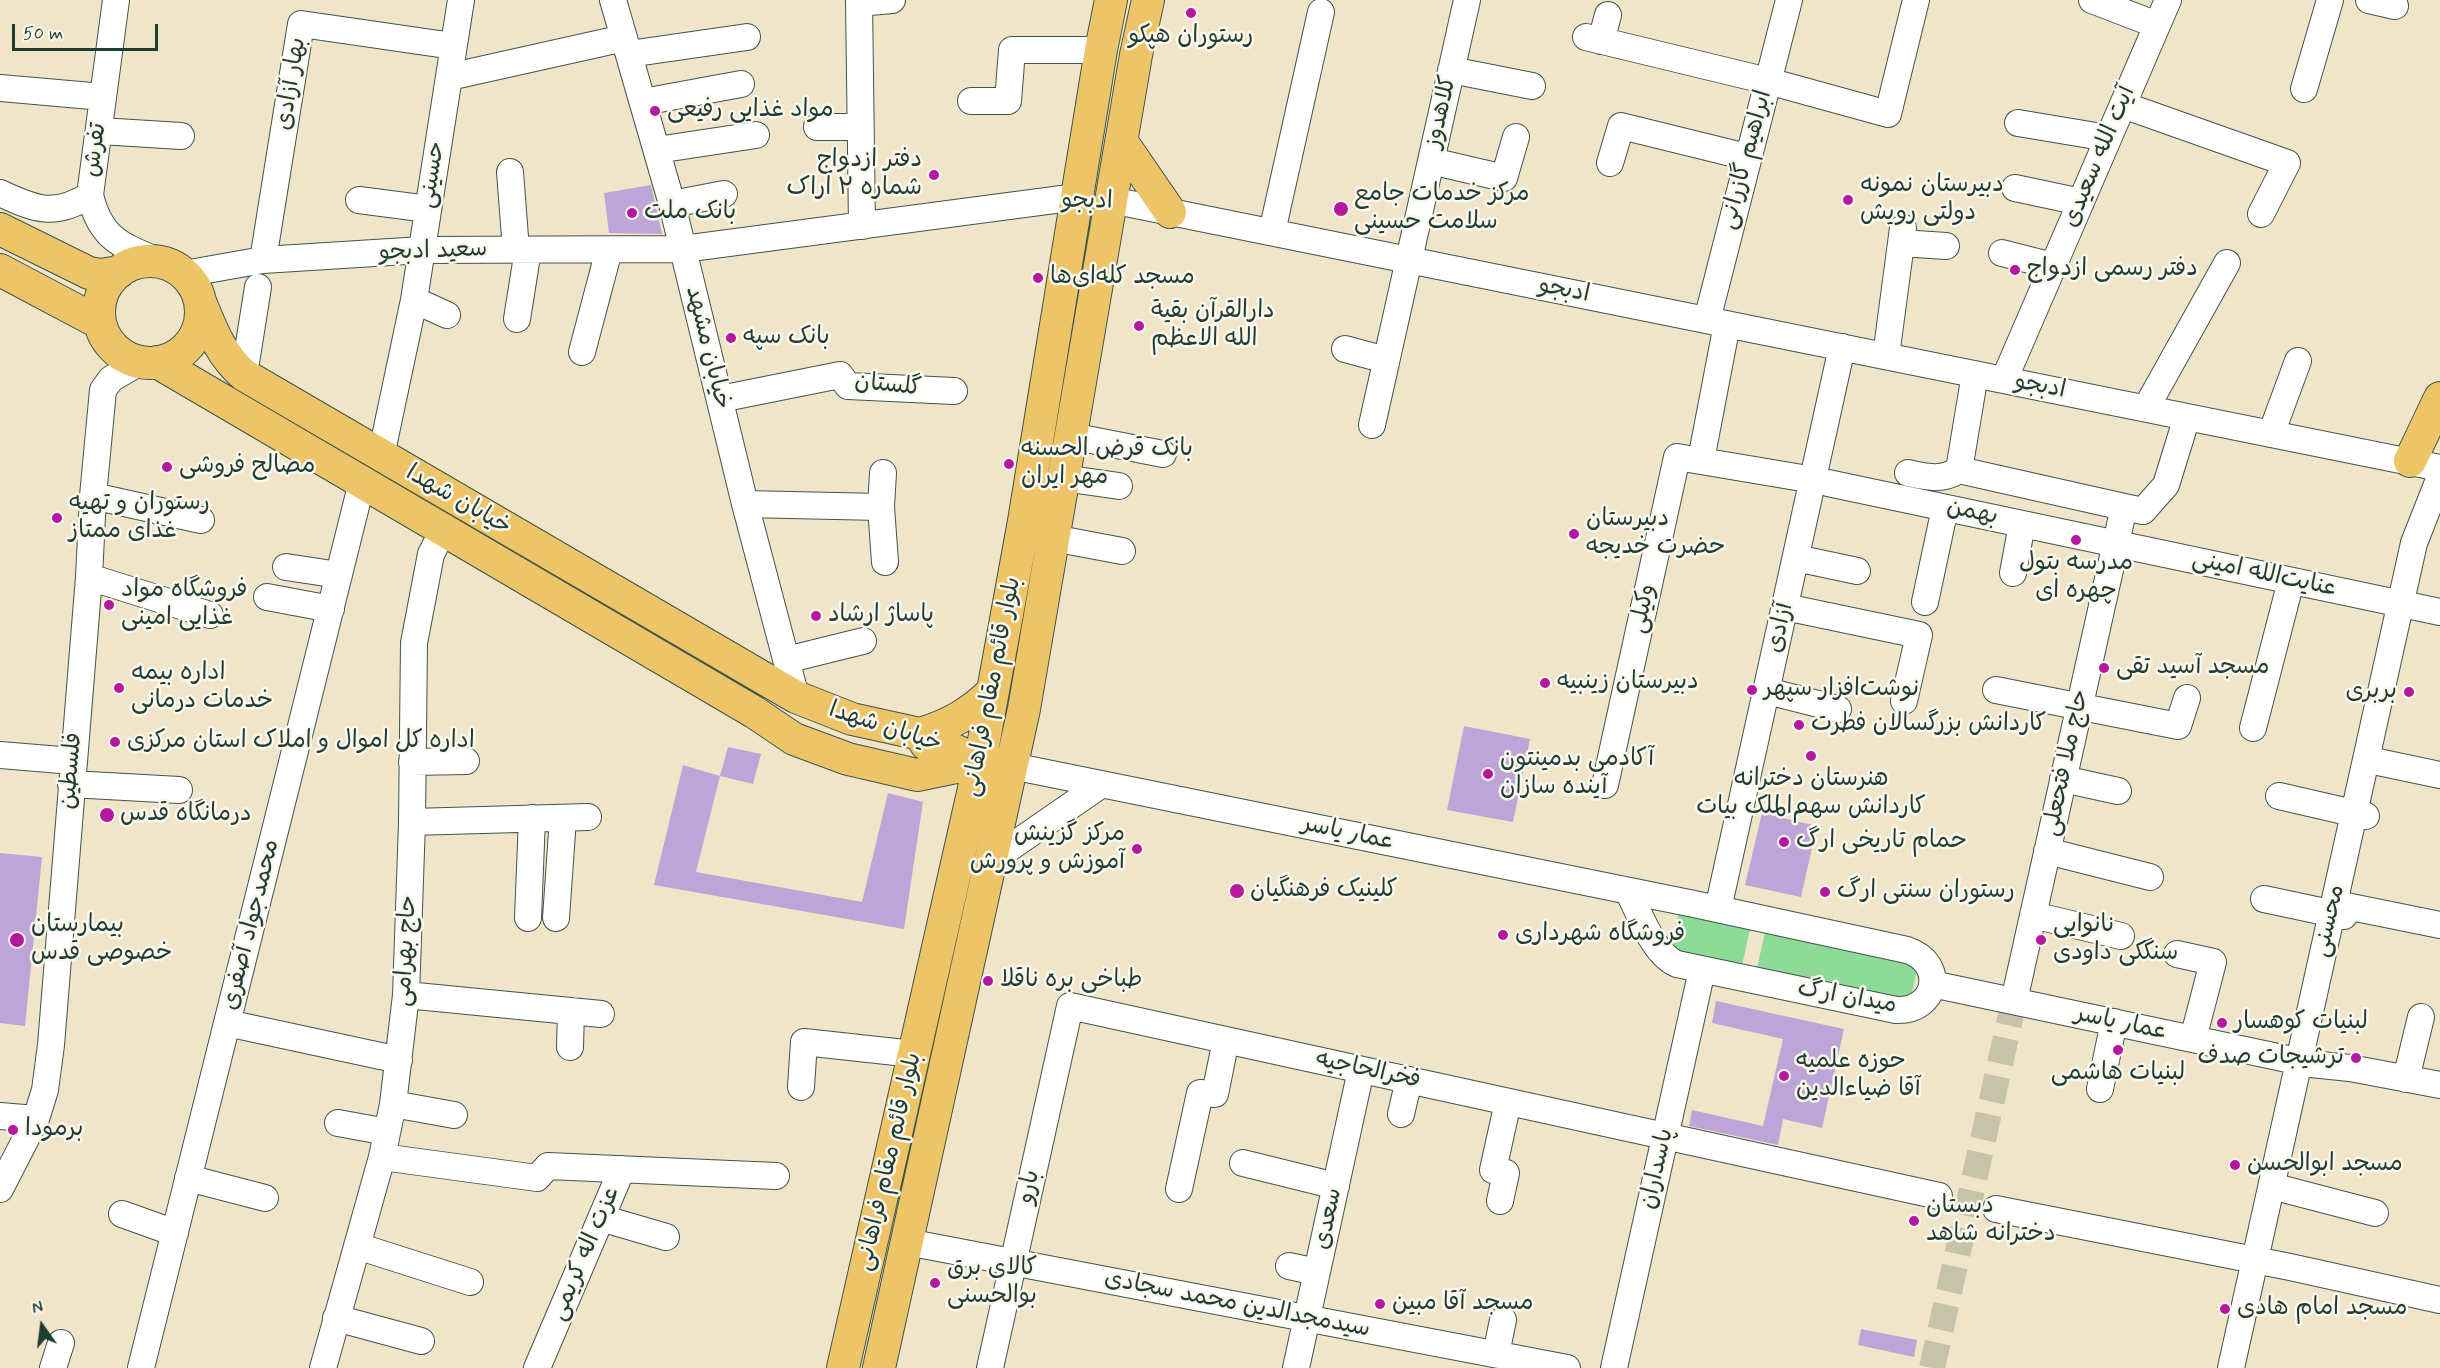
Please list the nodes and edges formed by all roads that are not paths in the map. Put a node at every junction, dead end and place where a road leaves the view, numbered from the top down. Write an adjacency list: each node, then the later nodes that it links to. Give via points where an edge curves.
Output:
1 (116, 0): 30 (street, تفرش)
2 (461, 0): 20 (street, حسینی)
3 (613, 0): 21 (street, خیابان مشهد)
4 (892, 0): 14 (street)
5 (1111, 0): 22 (main road, بلوار قائم مقام فراهانی)
6 (1148, 0): 42 (main road, بلوار قائم مقام فراهانی)
7 (1467, 0): 23 (street, کلاهدوز)
8 (1789, 0): 25 (street, ابراهیم گازرانی)
9 (1916, 0): 25 (street, via 1888,114)
10 (2092, 0): 18 (street)
11 (2168, 0): 18 (street, آیت الله سعیدی)
12 (2330, 0): 29 (street)
13 (2369, 0): 15 (street)
14 (859, 1): 36 (street)
15 (2395, 6)
16 (1321, 12): 62 (street)
17 (1608, 15): 25 (street, via 1593,39)
18 (2157, 25): 33 (street, آیت الله سعیدی)
19 (747, 37): 21 (street)
20 (453, 46): 24 (street, حسینی); 70 (street, بهار آزادی, via 301,24)
21 (627, 46): 24 (street); 32 (street, خیابان مشهد)
22 (1101, 50): 31 (street, via 1012,50 1008,101); 52 (main road, بلوار قائم مقام فراهانی)
23 (1451, 70): 27 (street); 45 (street, کلاهدوز)
24 (448, 77): 57 (street, حسینی)
25 (1768, 81): 44 (street, ابراهیم گازرانی)
26 (741, 84): 32 (street)
27 (1532, 86)
28 (0, 88): 30 (street)
29 (2304, 88)
30 (103, 97): 37 (street, تفرش)
31 (971, 101)
32 (642, 102): 43 (street, خیابان مشهد)
33 (2123, 105): 41 (street, آیت الله سعیدی); 59 (street, via 2287,163)
34 (2018, 123): 41 (street)
35 (817, 127): 36 (street)
36 (859, 127): 60 (street)
37 (100, 130): 39 (street); 50 (street, تفرش)
38 (756, 135): 43 (street)
39 (181, 136)
40 (1516, 137): 45 (street, via 1504,178)
41 (2108, 138): 55 (street, آیت الله سعیدی)
42 (1122, 142): 54 (main road, بلوار قائم مقام فراهانی); 58 (main road)
43 (657, 150): 56 (street, خیابان مشهد)
44 (1747, 157): 46 (street, via 1621,126); 82 (street, ابراهیم گازرانی)
45 (1431, 161): 71 (street, کلاهدوز)
46 (1610, 163)
47 (510, 172): 67 (street)
48 (2015, 188): 55 (street)
49 (724, 194): 56 (street)
50 (90, 195): 51 (street, via 73,205 52,210); 74 (street, تفرش, via 98,219 112,237)
51 (6, 196): 65 (street)
52 (1077, 197): 54 (main road, ادبجو); 60 (street, ادبجو); 147 (main road, بلوار قائم مقام فراهانی)
53 (359, 200): 57 (street)
54 (1111, 200): 58 (street, ادبجو); 101 (main road, بلوار قائم مقام فراهانی)
55 (2080, 202): 73 (street, آیت الله سعیدی)
56 (672, 204): 64 (street, خیابان مشهد)
57 (428, 209): 66 (street, حسینی)
58 (1170, 212): 62 (street, ادبجو)
59 (2261, 214)
60 (862, 226): 64 (street, ادبجو)
61 (0, 229): 65 (main road)
62 (1272, 232): 71 (street, ادبجو)
63 (1946, 246): 87 (street, via 1902,236)
64 (683, 249): 68 (street, سعید ادبجو); 96 (street, خیابان مشهد)
65 (43, 250): 76 (main road, via 89,273)
66 (422, 250): 67 (street, سعید ادبجو); 70 (street, سعید ادبجو); 78 (street, حسینی)
67 (522, 250): 68 (street, سعید ادبجو); 81 (street)
68 (609, 250): 86 (street)
69 (2002, 253): 73 (street)
70 (263, 260): 74 (street, سعید ادبجو)
71 (1408, 260): 82 (street, ادبجو); 88 (street, کلاهدوز)
72 (2227, 263): 97 (street)
73 (2053, 266): 93 (street, آیت الله سعیدی)
74 (174, 268): 76 (main road, via 140,262); 79 (main road, via 195,287)
75 (0, 270): 83 (main road)
76 (119, 272): 83 (main road, via 102,295)
77 (258, 287): 92 (street)
78 (414, 300): 80 (street); 103 (street, حسینی)
79 (201, 304): 90 (main road, via 200,324 191,342 178,354); 92 (main road, خیابان شهدا, via 221,351)
80 (447, 315)
81 (517, 320)
82 (1717, 322): 84 (street, ادبجو); 104 (street)
83 (100, 323): 90 (main road, via 114,348 129,358)
84 (1842, 347): 87 (street, ادبجو); 114 (street, آزادی)
85 (1345, 349): 88 (street)
86 (582, 352)
87 (1886, 356): 91 (street, ادبجو)
88 (1386, 360): 99 (street, کلاهدوز)
89 (2298, 361): 100 (street)
90 (148, 362): 113 (main road, خیابان شهدا); 116 (street, فلسطین, via 111,379 103,390)
91 (1975, 374): 93 (street, ادبجو); 107 (street)
92 (244, 375): 103 (main road, خیابان شهدا)
93 (2004, 380): 97 (street, ادبجو)
94 (954, 391): 96 (street, گلستان, via 848,386 840,375)
95 (2440, 398): 105 (main road)
96 (720, 399): 117 (street, خیابان مشهد)
97 (2146, 408): 98 (street, ادبجو)
98 (2187, 417): 100 (street, ادبجو); 119 (street, via 2166,485 2144,511)
99 (1372, 425)
100 (2271, 434): 105 (street, ادبجو)
101 (1071, 436): 102 (street); 111 (main road, بلوار قائم مقام فراهانی)
102 (1163, 453)
103 (381, 456): 149 (main road, خیابان شهدا)
104 (1701, 460): 114 (street, وکیلی); 167 (street, وکیلی, via 1677,457)
105 (2409, 461): 106 (street, ادبجو)
106 (2440, 468)
107 (1959, 470): 109 (street, via 1941,478); 112 (street)
108 (883, 473): 118 (street)
109 (1908, 473)
110 (2440, 477): 139 (street, محسنی, via 2415,543)
111 (1064, 478): 115 (street); 125 (main road, بلوار قائم مقام فراهانی)
112 (1995, 480): 119 (street); 121 (street)
113 (363, 482): 124 (main road, خیابان شهدا); 134 (street, محمدجواد آصفری)
114 (1821, 482): 120 (street, بهمن); 129 (street, آزادی)
115 (1119, 486)
116 (93, 496): 122 (street); 135 (street, فلسطین)
117 (745, 504): 118 (street); 145 (street, خیابان مشهد)
118 (881, 507): 130 (street)
119 (2124, 507): 127 (street, حاج ملا فتحعلی)
120 (1945, 508): 121 (street, بهمن); 138 (street)
121 (1988, 517): 123 (street, بهمن)
122 (201, 520)
123 (2022, 524): 127 (street, بهمن); 133 (street)
124 (444, 529): 158 (street, حاج بهرامی, via 431,554 414,643); 163 (main road, خیابان شهدا, via 794,739 848,759)
125 (1053, 538): 128 (street); 161 (main road, بلوار قائم مقام فراهانی)
126 (2433, 538): 139 (street, محسنی)
127 (2115, 544): 136 (street, عنایت‌الله امینی); 152 (street, حاج ملا فتحعلی)
128 (1122, 551)
129 (1796, 558): 132 (street); 140 (street, آزادی)
130 (885, 562)
131 (286, 567): 134 (street)
132 (1857, 571)
133 (2013, 573)
134 (339, 575): 141 (street, محمدجواد آصفری)
135 (88, 577): 143 (street); 162 (street, فلسطین)
136 (2291, 581): 139 (street, عنایت‌الله امینی); 154 (street)
137 (267, 597): 141 (street)
138 (1925, 602)
139 (2407, 605): 142 (street, عنایت‌الله امینی); 160 (street, محسنی); 171 (street, محسنی)
140 (1785, 607): 148 (street, آزادی); 151 (street, via 1919,635)
141 (331, 609): 197 (street, محمدجواد آصفری)
142 (2440, 612)
143 (210, 615)
144 (863, 641): 145 (street)
145 (786, 660): 149 (street, خیابان مشهد)
146 (1996, 690): 152 (street)
147 (993, 691): 155 (main road, via 956,722); 159 (main road, بلوار قائم مقام فراهانی)
148 (1767, 691): 153 (street); 180 (street, آزادی)
149 (796, 698): 155 (main road, خیابان شهدا, via 852,719)
150 (2187, 698): 152 (street, via 2178,726)
151 (1904, 701)
152 (2079, 707): 165 (street, حاج ملا فتحعلی)
153 (1838, 709)
154 (2253, 728)
155 (920, 734): 159 (main road, خیابان شهدا); 163 (main road, via 930,756 927,766)
156 (0, 755): 162 (street)
157 (466, 761): 158 (street)
158 (412, 762): 173 (street, حاج بهرامی)
159 (980, 762): 161 (main road); 163 (main road, خیابان شهدا); 201 (main road, بلوار قائم مقام فراهانی)
160 (2378, 762): 164 (street); 171 (street, محسنی)
161 (1012, 765): 166 (street, عمار یاسر); 175 (main road, بلوار قائم مقام فراهانی)
162 (72, 772): 168 (street); 215 (street, فلسطین, via 51,1045 45,1090)
163 (917, 775)
164 (2440, 775)
165 (2063, 779): 169 (street); 174 (street, حاج ملا فتحعلی)
166 (1102, 784): 175 (street); 177 (street, عمار یاسر)
167 (1605, 785)
168 (179, 790)
169 (2118, 791)
170 (2279, 796): 171 (street)
171 (2360, 814): 181 (street, محسنی)
172 (532, 818): 173 (street); 183 (street); 184 (street, via 575,818)
173 (412, 822): 190 (street, حاج بهرامی)
174 (2047, 851): 176 (street); 182 (street, حاج ملا فتحعلی)
175 (992, 860): 237 (main road, بلوار قائم مقام فراهانی)
176 (2150, 877)
177 (1628, 891): 179 (street, عمار یاسر); 188 (street, میدان ارگ, via 1660,952 1669,961)
178 (2264, 899): 181 (street)
179 (1684, 902): 180 (street, میدان ارگ)
180 (1718, 909): 189 (street, میدان ارگ, via 1916,953 1929,966)
181 (2340, 912): 185 (street); 203 (street, محسنی)
182 (2033, 915): 186 (street); 191 (street, حاج ملا فتحعلی)
183 (528, 918)
184 (556, 918)
185 (2440, 925)
186 (2121, 936)
187 (2178, 954): 198 (street, via 2213,962)
188 (1702, 970): 189 (street, میدان ارگ, via 1896,1010 1915,1008 1929,994); 218 (street, پاسداران)
189 (1932, 984): 191 (street, عمار یاسر)
190 (406, 995): 193 (street); 202 (street, حاج بهرامی)
191 (2014, 1001): 196 (street, عمار یاسر)
192 (1070, 1006): 199 (street, فخرالحاجیه); 240 (street, بارو)
193 (571, 1011): 194 (street); 200 (street)
194 (601, 1014)
195 (2421, 1017): 205 (street)
196 (2114, 1022): 198 (street, عمار یاسر); 209 (street)
197 (227, 1023): 202 (street); 223 (street, محمدجواد آصفری)
198 (2193, 1039): 203 (street, عمار یاسر)
199 (1226, 1040): 204 (street, فخرالحاجیه); 226 (street, via 1215,1094 1200,1092)
200 (570, 1047)
201 (914, 1054): 208 (street, via 804,1042); 255 (main road, بلوار قائم مقام فراهانی)
202 (399, 1060): 211 (street, حاج بهرامی)
203 (2300, 1061): 205 (street, عمار یاسر); 227 (street, محسنی); 239 (street, محسنی)
204 (1361, 1070): 206 (street, فخرالحاجیه); 224 (street, سعدی)
205 (2406, 1079): 207 (street, عمار یاسر)
206 (1409, 1080): 210 (street, فخرالحاجیه); 212 (street)
207 (2440, 1085)
208 (801, 1087)
209 (2100, 1089)
210 (1508, 1102): 218 (street, فخرالحاجیه); 230 (street, via 1493,1170 1506,1173)
211 (393, 1104): 213 (street); 217 (street, حاج بهرامی)
212 (1401, 1114)
213 (454, 1115)
214 (0, 1116): 215 (street)
215 (36, 1119): 225 (street, فلسطین)
216 (338, 1123): 217 (street)
217 (387, 1132): 219 (street, حاج بهرامی)
218 (1665, 1136): 228 (street, فخرالحاجیه); 260 (street, پاسداران)
219 (382, 1157): 221 (street, عزت اله کریمی, via 537,1178 548,1166); 238 (street, حاج بهرامی)
220 (1243, 1163): 224 (street)
221 (622, 1169): 222 (street); 234 (street, عزت اله کریمی)
222 (776, 1176)
223 (188, 1179): 229 (street); 235 (street, محمدجواد آصفری)
224 (1336, 1186): 242 (street, سعدی)
225 (0, 1189)
226 (1179, 1189)
227 (2283, 1189): 232 (street); 239 (street, محسنی)
228 (1939, 1196)
229 (265, 1198)
230 (1500, 1201)
231 (1996, 1209): 239 (street)
232 (2375, 1213)
233 (122, 1214): 235 (street)
234 (601, 1218): 236 (street); 254 (street, عزت اله کریمی)
235 (175, 1233): 252 (street, محمدجواد آصفری)
236 (666, 1238)
237 (907, 1242): 240 (street, سیدمجدالدین محمد سجادی); 256 (main road, بلوار قائم مقام فراهانی)
238 (357, 1246): 243 (street); 245 (street, حاج بهرامی)
239 (2255, 1261): 244 (street); 261 (street); 262 (street, محسنی); 263 (street, محسنی)
240 (1013, 1262): 246 (street, سیدمجدالدین محمد سجادی); 257 (street, بارو)
241 (1288, 1266): 242 (street)
242 (1317, 1272): 246 (street, سعدی)
243 (470, 1282)
244 (2440, 1300)
245 (336, 1318): 248 (street); 253 (street, حاج بهرامی)
246 (1307, 1318): 250 (street, سیدمجدالدین محمد سجادی); 258 (street, سعدی)
247 (1503, 1320): 250 (street)
248 (421, 1341)
249 (61, 1343): 251 (street)
250 (1496, 1354): 259 (street, سیدمجدالدین محمد سجادی)
251 (54, 1368)
252 (141, 1368)
253 (323, 1368)
254 (537, 1368)
255 (843, 1368)
256 (879, 1368)
257 (990, 1368)
258 (1296, 1368)
259 (1568, 1368)
260 (1614, 1368)
261 (2220, 1368)
262 (2231, 1368)
263 (2243, 1368)

